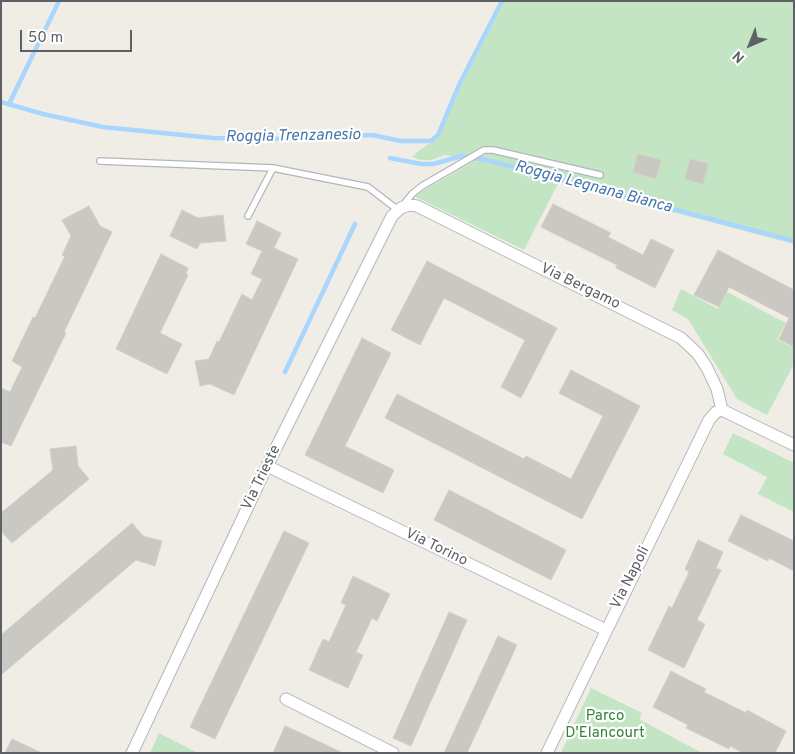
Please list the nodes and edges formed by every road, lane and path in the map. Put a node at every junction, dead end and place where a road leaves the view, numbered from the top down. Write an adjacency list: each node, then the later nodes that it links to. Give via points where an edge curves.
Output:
1 (100, 161): 2 (lane)
2 (273, 168): 4 (lane, via 368,187); 5 (lane)
3 (600, 175): 4 (lane, via 484,150 422,186)
4 (400, 209): 6 (street, Via Bergamo, via 408,205 417,206 681,338 707,368); 8 (street, Via Trieste, via 392,216)
5 (248, 216)
6 (722, 410): 7 (street); 9 (street, Via Napoli, via 709,420)
7 (794, 445)
8 (267, 466): 9 (street, Via Torino); 11 (street, Via Trieste)
9 (606, 630): 13 (street, Via Napoli)
10 (286, 699): 12 (street)
11 (132, 753)
12 (393, 753)
13 (546, 753)

